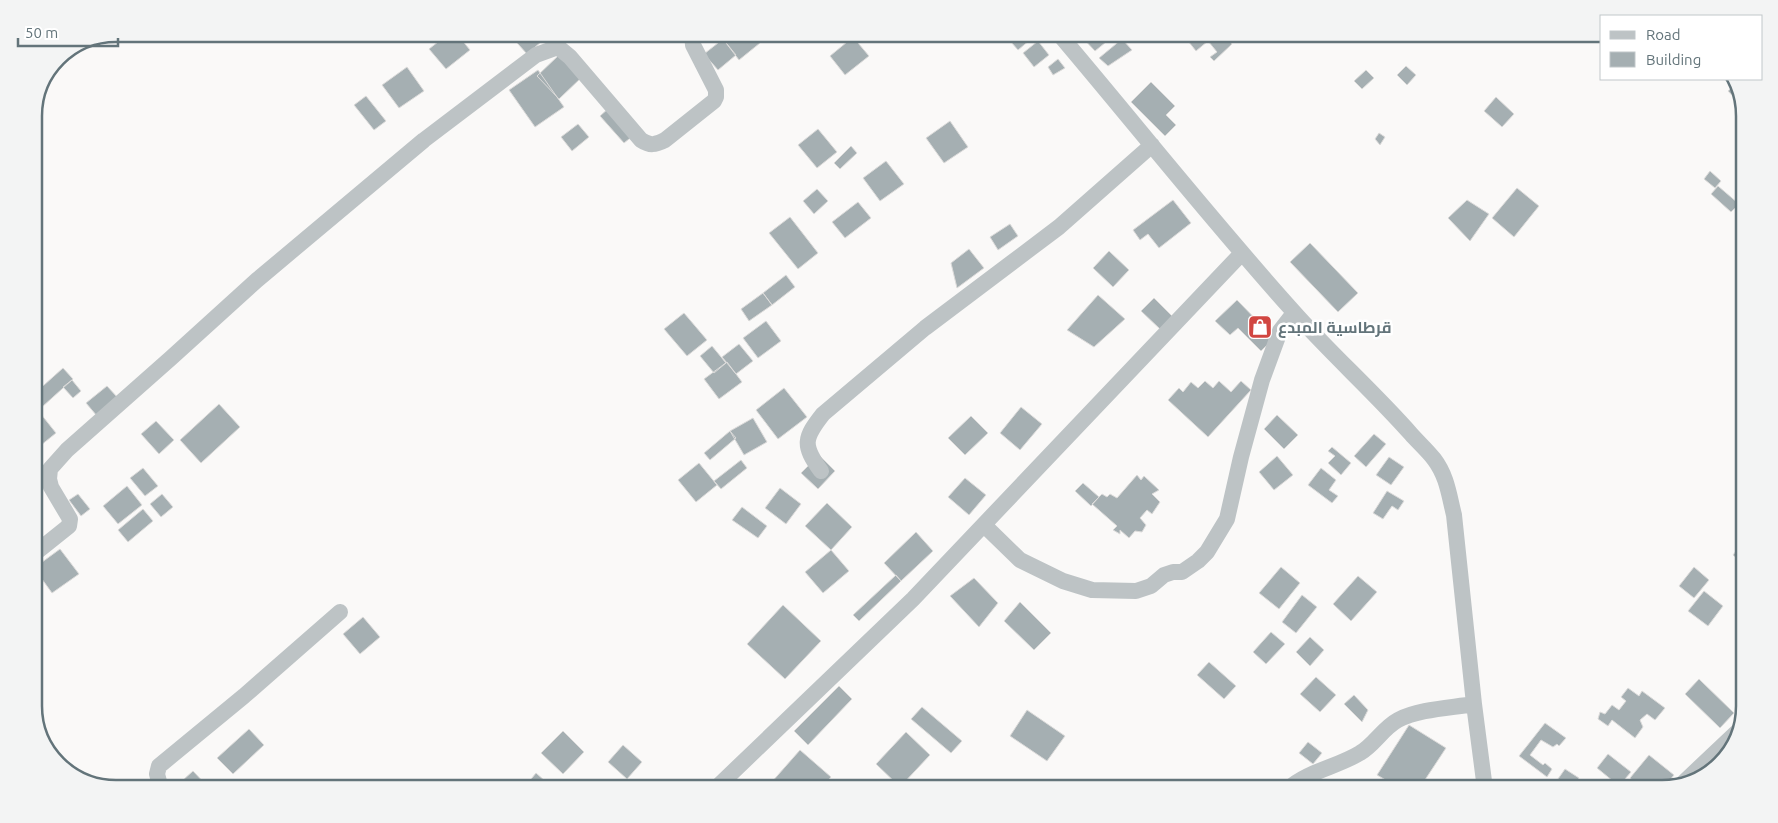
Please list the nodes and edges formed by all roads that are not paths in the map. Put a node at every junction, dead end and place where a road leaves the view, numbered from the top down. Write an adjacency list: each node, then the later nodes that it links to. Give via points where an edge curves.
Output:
1 (693, 42): 8 (street, via 716,90 716,97 656,145 648,145 641,140 558,47 536,55 424,140 257,280 67,450 50,470 49,479 70,519 69,526)
2 (1066, 42): 3 (street)
3 (1152, 145): 4 (street); 6 (street, via 1059,227 925,328 823,414 810,430 808,442 812,459)
4 (1242, 253): 5 (street); 7 (street)
5 (1294, 313): 7 (street, via 1280,331 1262,380 1227,519 1207,552 1182,572 1164,575 1151,586 1136,591 1092,590 1063,581 1020,560); 10 (street, via 1381,399 1441,470 1454,515)
6 (821, 471)
7 (984, 525): 14 (street, via 913,599)
8 (43, 547)
9 (340, 612): 13 (street, via 159,766)
10 (1474, 704): 15 (street, via 1427,711 1398,720 1361,753); 16 (street)
11 (1726, 742): 12 (street)
12 (1693, 773)
13 (159, 780)
14 (724, 780)
15 (1300, 780)
16 (1484, 780)

